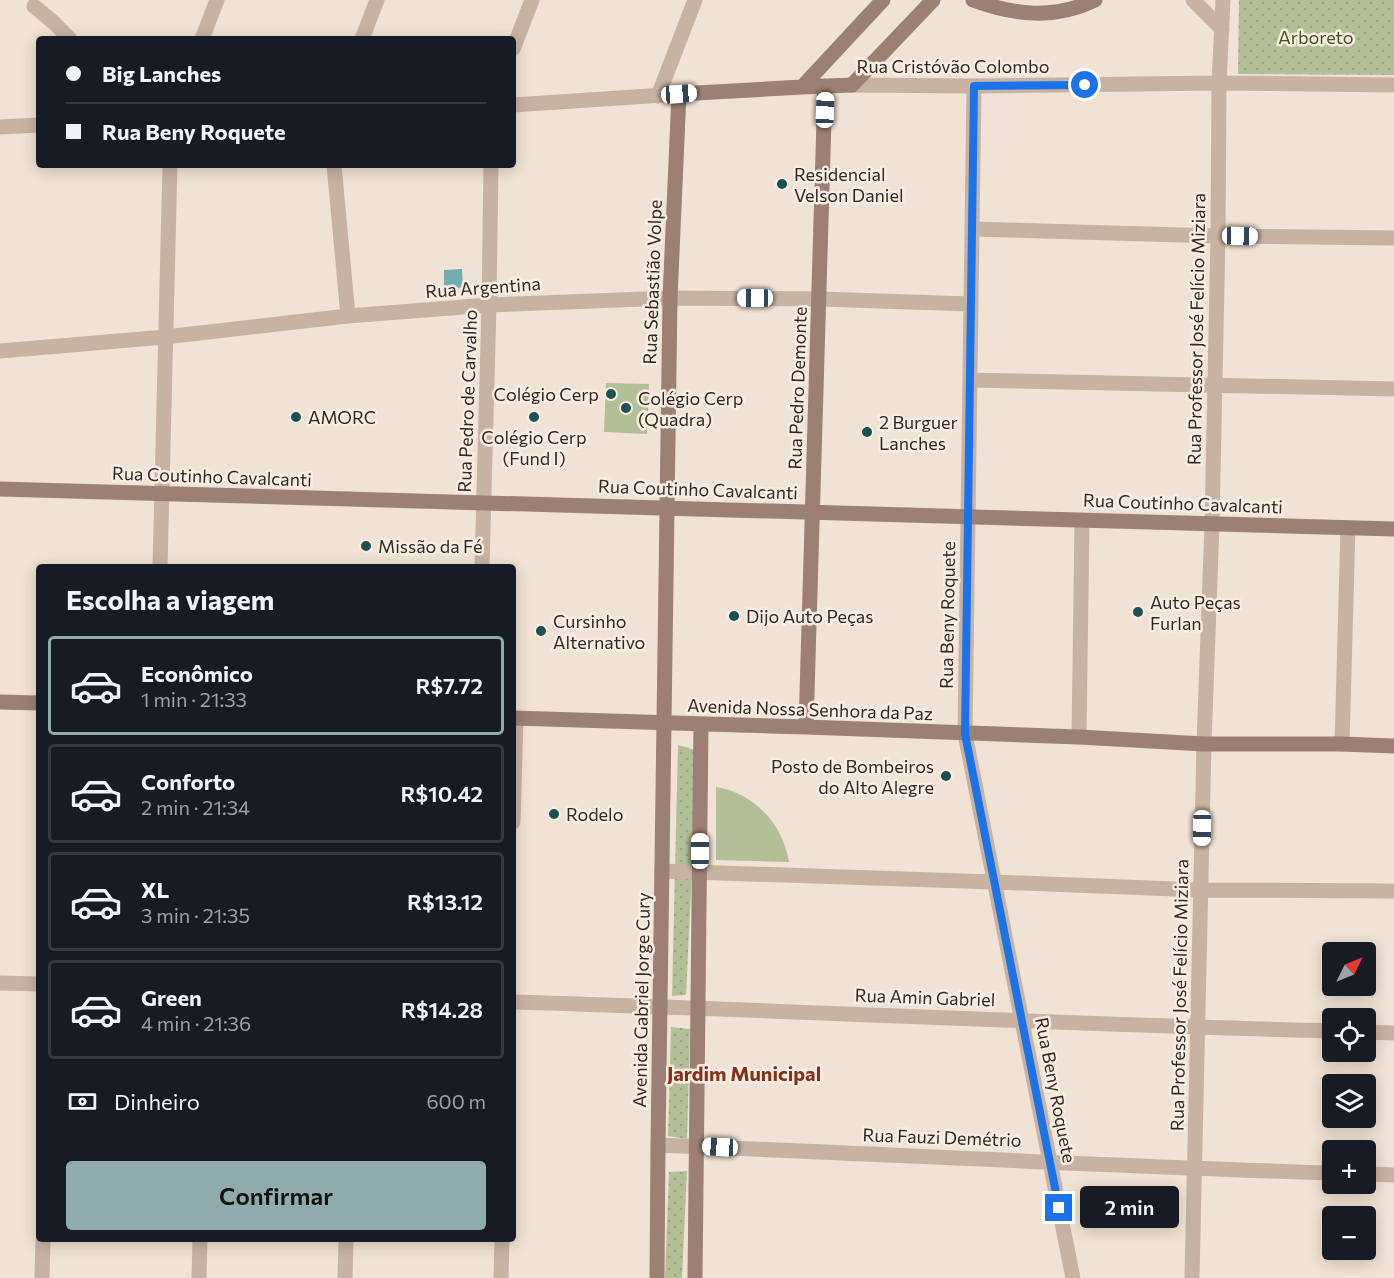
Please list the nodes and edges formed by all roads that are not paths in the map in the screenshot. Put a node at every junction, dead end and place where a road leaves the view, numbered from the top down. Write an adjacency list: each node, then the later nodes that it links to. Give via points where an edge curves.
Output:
1 (218, 0): 14 (street)
2 (377, 0): 15 (street)
3 (532, 0): 16 (street)
4 (695, 0): 24 (street)
5 (883, 0): 22 (main road)
6 (933, 0): 19 (main road)
7 (973, 0): 8 (main road, via 1002,10 1033,14 1063,11)
8 (1095, 0)
9 (1193, 0): 12 (street)
10 (1223, 0): 12 (street, Rua Professor José Felício Miziara)
11 (37, 1): 13 (street)
12 (1222, 30): 17 (street, Rua Professor José Felício Miziara)
13 (67, 36)
14 (203, 36)
15 (363, 36)
16 (516, 41)
17 (1219, 83): 20 (street, Rua Cristóvão Colombo); 21 (street, Rua Cristóvão Colombo); 32 (street, Rua Professor José Felício Miziara)
18 (825, 86): 19 (main road, Rua Cristóvão Colombo); 22 (main road, Rua Cristóvão Colombo); 35 (main road, Rua Pedro Demonte)
19 (852, 86): 20 (street, Rua Cristóvão Colombo)
20 (974, 86): 31 (street, Rua Beny Roquete)
21 (1394, 86)
22 (802, 87): 23 (main road, Rua Cristóvão Colombo)
23 (679, 94): 24 (street, Rua Cristóvão Colombo); 34 (main road, Rua Sebastião Volpe)
24 (658, 96): 25 (street, Rua Cristóvão Colombo)
25 (516, 105)
26 (36, 125): 27 (street)
27 (0, 127)
28 (170, 168): 39 (street)
29 (334, 168): 38 (street)
30 (491, 168): 37 (street, Rua Pedro de Carvalho)
31 (972, 229): 32 (street); 36 (street, Rua Beny Roquete)
32 (1218, 236): 33 (street); 42 (street, Rua Professor José Felício Miziara)
33 (1394, 238)
34 (670, 298): 35 (street, Rua Argentina); 37 (street, Rua Argentina); 47 (main road, Rua Sebastião Volpe)
35 (819, 299): 36 (street, Rua Argentina); 48 (main road, Rua Pedro Demonte)
36 (971, 304): 41 (street, Rua Beny Roquete)
37 (489, 305): 38 (street, Rua Argentina); 46 (street, Rua Pedro de Carvalho)
38 (348, 316): 39 (street, Rua Argentina)
39 (165, 337): 40 (street, Rua Argentina); 45 (street)
40 (0, 351)
41 (970, 380): 42 (street); 49 (street, Rua Beny Roquete)
42 (1215, 384): 43 (street); 51 (street, Rua Professor José Felício Miziara)
43 (1394, 389)
44 (0, 489): 45 (main road, Rua Coutinho Cavalcanti)
45 (162, 495): 46 (main road, Rua Coutinho Cavalcanti); 54 (street)
46 (484, 502): 47 (main road, Rua Coutinho Cavalcanti); 55 (street, Rua Pedro de Carvalho)
47 (667, 507): 48 (main road, Rua Coutinho Cavalcanti); 59 (main road, Rua Sebastião Volpe)
48 (813, 512): 49 (main road, Rua Coutinho Cavalcanti); 61 (main road, Rua Pedro Demonte)
49 (968, 516): 50 (main road, Rua Coutinho Cavalcanti); 62 (street, Rua Beny Roquete)
50 (1082, 520): 51 (main road, Rua Coutinho Cavalcanti); 63 (street)
51 (1212, 524): 52 (main road, Rua Coutinho Cavalcanti); 64 (street, Rua Professor José Felício Miziara)
52 (1348, 528): 53 (main road, Rua Coutinho Cavalcanti); 65 (street)
53 (1394, 529)
54 (160, 564)
55 (482, 564)
56 (0, 702): 57 (main road)
57 (36, 703)
58 (516, 718): 59 (main road, Avenida Nossa Senhora da Paz)
59 (664, 723): 60 (main road, Avenida Nossa Senhora da Paz); 67 (main road, Avenida Gabriel Jorge Cury)
60 (701, 724): 61 (main road, Avenida Nossa Senhora da Paz); 68 (main road)
61 (806, 727): 62 (main road, Avenida Nossa Senhora da Paz)
62 (965, 734): 63 (main road, Avenida Nossa Senhora da Paz); 69 (street, Rua Beny Roquete)
63 (1079, 737): 64 (main road, Avenida Nossa Senhora da Paz)
64 (1204, 744): 65 (main road, Avenida Nossa Senhora da Paz); 70 (street, Rua Professor José Felício Miziara)
65 (1342, 744): 66 (main road, Avenida Nossa Senhora da Paz)
66 (1394, 746)
67 (662, 871): 68 (street); 75 (main road, Avenida Gabriel Jorge Cury)
68 (700, 872): 69 (street); 76 (main road)
69 (994, 882): 70 (street); 77 (street, Rua Beny Roquete)
70 (1201, 891): 71 (street); 78 (street, Rua Professor José Felício Miziara)
71 (1394, 891)
72 (0, 983): 73 (street)
73 (36, 984)
74 (516, 1002): 75 (street, Rua Amin Gabriel)
75 (660, 1006): 76 (street, Rua Amin Gabriel); 82 (main road, Avenida Gabriel Jorge Cury)
76 (698, 1008): 77 (street, Rua Amin Gabriel); 83 (main road)
77 (1022, 1020): 78 (street, Rua Amin Gabriel); 84 (street, Rua Beny Roquete)
78 (1198, 1028): 79 (street, Rua Amin Gabriel); 85 (street, Rua Professor José Felício Miziara)
79 (1322, 1031)
80 (1376, 1032): 81 (street)
81 (1394, 1033)
82 (658, 1145): 83 (street, Rua Fauzi Demétrio); 97 (main road, Avenida Gabriel Jorge Cury)
83 (697, 1146): 84 (street, Rua Fauzi Demétrio); 98 (main road)
84 (1050, 1161): 85 (street, Rua Fauzi Demétrio); 99 (street, Rua Beny Roquete)
85 (1195, 1169): 86 (street, Rua Fauzi Demétrio); 100 (street, Rua Professor José Felício Miziara)
86 (1322, 1173)
87 (1376, 1174): 88 (street)
88 (1394, 1175)
89 (43, 1242): 93 (street)
90 (200, 1242): 94 (street)
91 (346, 1242): 95 (street)
92 (502, 1242): 96 (street)
93 (42, 1278)
94 (199, 1278)
95 (345, 1278)
96 (501, 1278)
97 (657, 1278)
98 (695, 1278)
99 (1073, 1278)
100 (1192, 1278)

